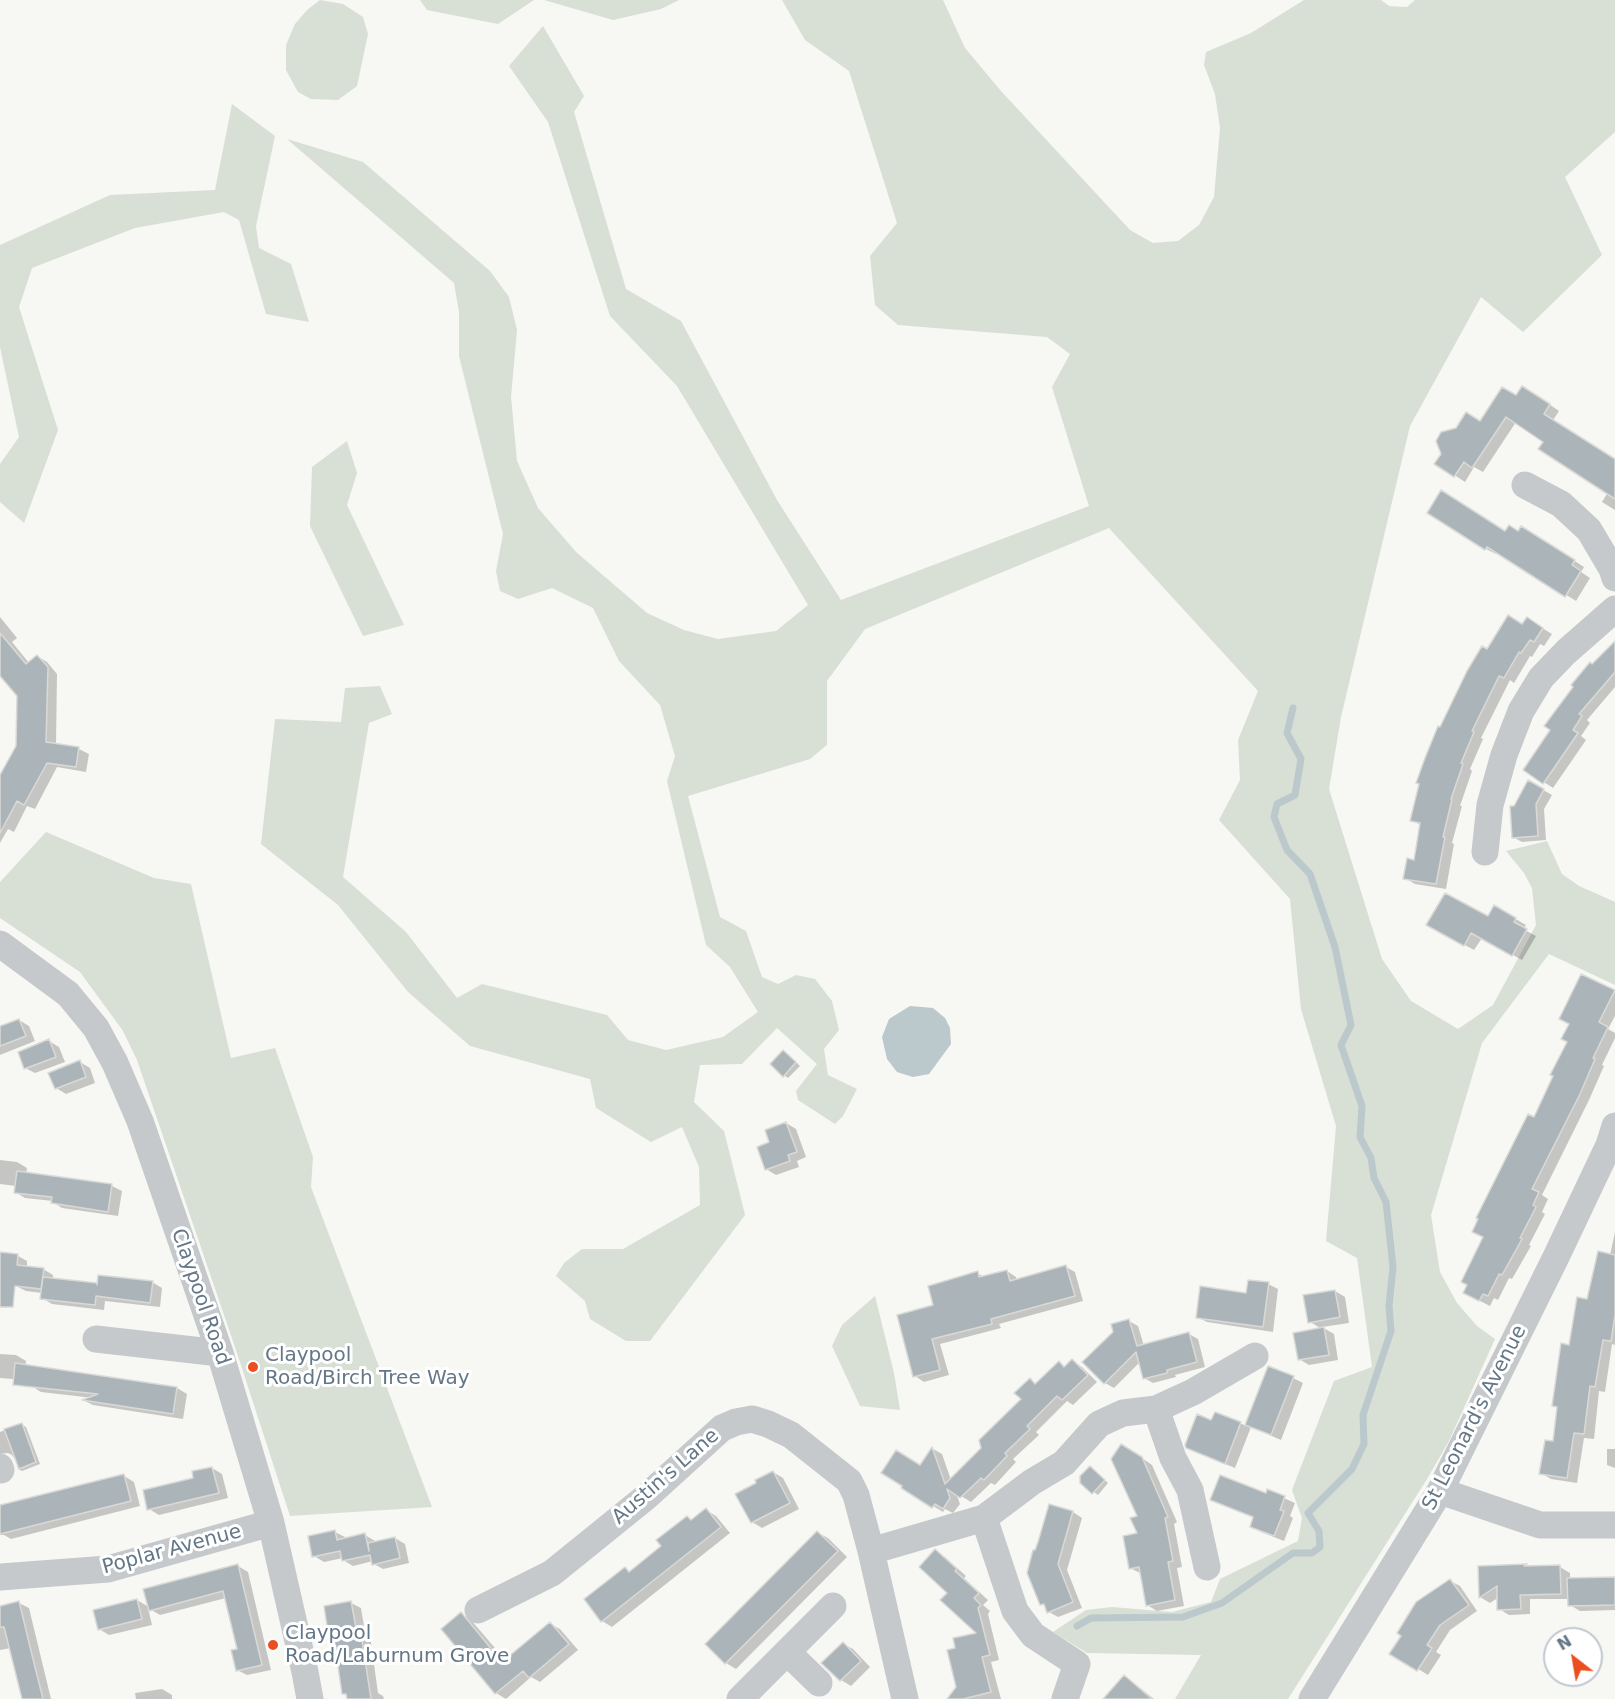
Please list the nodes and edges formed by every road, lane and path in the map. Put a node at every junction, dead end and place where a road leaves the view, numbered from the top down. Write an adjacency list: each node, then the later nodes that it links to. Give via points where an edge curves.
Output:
1 (1521, 483): 2 (street, via 1561,504 1588,530)
2 (1615, 578)
3 (1615, 609): 4 (street, via 1542,678 1521,711 1490,805)
4 (1485, 859)
5 (0, 944): 8 (street, Claypool Road, via 68,994 96,1028 115,1063 140,1121)
6 (1615, 1126): 11 (street, St Leonard's Avenue, via 1556,1257)
7 (96, 1339): 8 (street)
8 (220, 1353): 13 (street, Claypool Road)
9 (1255, 1356): 10 (street, via 1221,1363 1193,1392)
10 (1156, 1409): 12 (street, via 1123,1413 1099,1425 1064,1463); 16 (street, via 1173,1458 1190,1490)
11 (1440, 1491): 14 (street, via 1540,1524); 26 (street, St Leonard's Avenue)
12 (984, 1518): 15 (street); 25 (street, via 1015,1611 1033,1635 1077,1664)
13 (271, 1523): 17 (street, Poplar Avenue, via 108,1569); 22 (street, Claypool Road)
14 (1615, 1525)
15 (872, 1551): 19 (street, Austin's Lane, via 849,1481 791,1435 752,1419 722,1428 646,1497 552,1573); 24 (street, Austin's Lane)
16 (1207, 1567)
17 (0, 1577)
18 (833, 1606): 20 (street)
19 (478, 1610)
20 (788, 1652): 21 (street); 23 (street)
21 (819, 1683)
22 (310, 1699)
23 (740, 1699)
24 (905, 1699)
25 (1065, 1699)
26 (1312, 1699)

